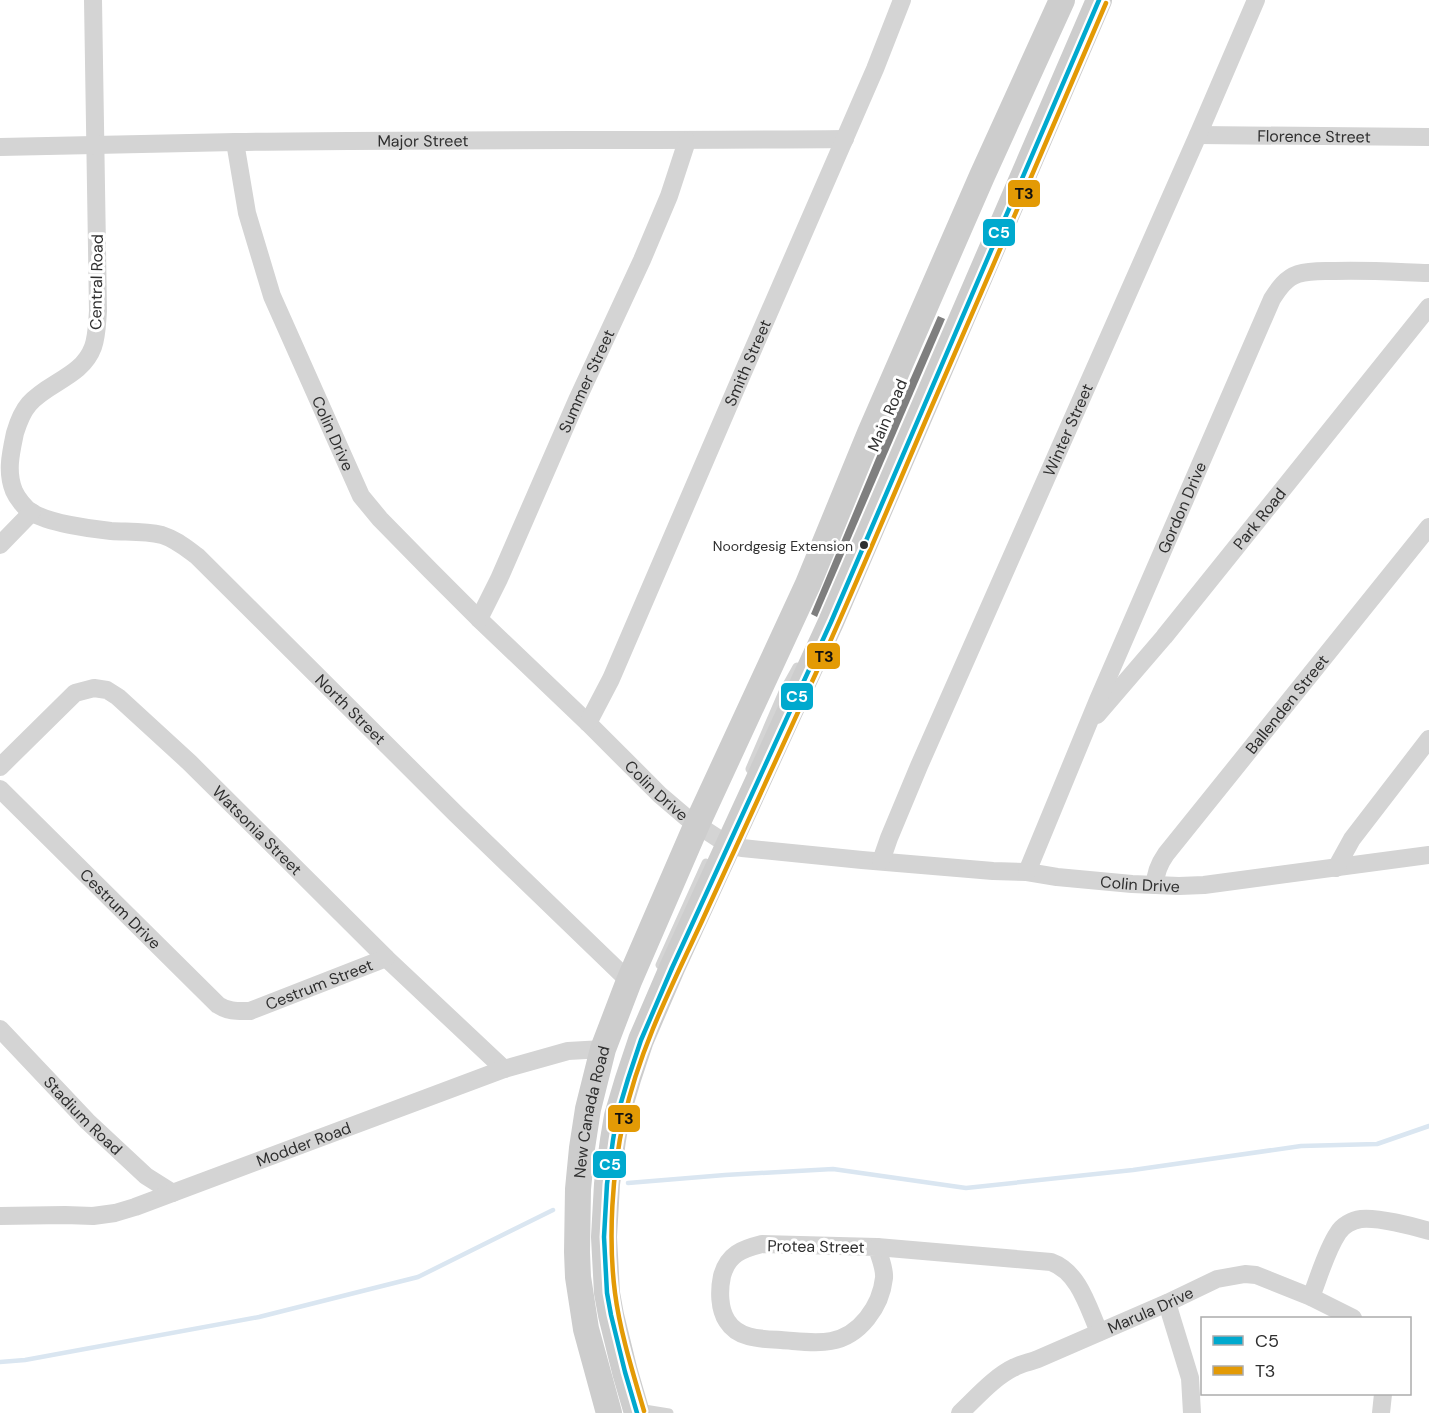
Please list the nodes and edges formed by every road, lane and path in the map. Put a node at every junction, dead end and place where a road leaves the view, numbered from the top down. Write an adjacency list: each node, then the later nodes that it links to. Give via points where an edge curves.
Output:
1 (93, 0): 14 (street, Central Road)
2 (902, 0): 11 (street, Smith Street)
3 (1049, 0): 4 (street)
4 (1062, 0): 30 (main road, Main Road, via 893,379 808,584)
5 (1071, 0): 30 (lane, Main Road, via 878,434)
6 (1089, 0): 22 (lane, Main Road, via 952,329 825,619)
7 (1099, 0): 30 (main road, Main Road, via 836,612)
8 (1256, 0): 9 (street, Winter Street)
9 (1198, 135): 10 (street, Florence Street); 32 (street, Winter Street, via 919,766)
10 (1429, 137)
11 (845, 139): 12 (street, Major Street); 24 (street, Smith Street, via 611,679)
12 (687, 141): 13 (street, Major Street); 21 (street, Summer Street, via 642,260)
13 (235, 142): 14 (street, Major Street); 21 (street, Colin Drive, via 247,213 272,296 361,496)
14 (96, 146): 15 (street, Major Street); 18 (street, Central Road, via 97,331 93,348 79,369 28,404 17,426 10,475 14,492)
15 (0, 147)
16 (1429, 273): 25 (street, Gordon Drive, via 1308,271 1289,278 1279,287)
17 (1429, 307): 25 (street, Park Road)
18 (32, 512): 20 (street); 39 (street, North Street, via 68,524 163,535 197,556)
19 (1429, 527): 36 (street, Ballenden Street, via 1166,854 1155,875)
20 (0, 545)
21 (479, 619): 24 (street, Colin Drive)
22 (807, 650)
23 (802, 659): 28 (lane)
24 (588, 723): 30 (street, Colin Drive, via 677,811)
25 (1087, 728): 34 (street, Gordon Drive)
26 (1429, 739): 33 (street, via 1352,839)
27 (0, 767): 37 (street, Watsonia Street, via 75,693 94,688 107,690 190,763)
28 (747, 774)
29 (0, 789): 40 (street, Cestrum Drive, via 218,1005)
30 (714, 838): 32 (street, Colin Drive, via 742,848); 35 (lane); 38 (lane); 39 (main road, New Canada Road); 49 (main road, New Canada Road, via 685,939 628,1079)
31 (1429, 855): 33 (street, Colin Drive)
32 (881, 861): 34 (street, Colin Drive)
33 (1336, 868): 36 (street, Colin Drive, via 1204,885)
34 (1027, 872): 36 (street, Colin Drive)
35 (683, 881)
36 (1155, 885)
37 (386, 958): 40 (street, Cestrum Street); 43 (street, Watsonia Street)
38 (654, 978)
39 (629, 981): 42 (main road, New Canada Road)
40 (250, 1011)
41 (0, 1029): 45 (street, Stadium Road, via 87,1121 146,1176)
42 (603, 1049): 43 (street, Modder Road, via 568,1051); 46 (main road, New Canada Road, via 588,1109)
43 (504, 1069): 45 (street, Modder Road)
44 (618, 1078): 49 (lane, New Canada Road, via 607,1124)
45 (173, 1193): 47 (street, Modder Road, via 104,1215)
46 (583, 1198): 49 (main road, New Canada Road); 59 (lane, New Canada Road, via 596,1340)
47 (0, 1216)
48 (1429, 1231): 52 (street, via 1376,1220 1349,1223 1331,1245)
49 (592, 1244): 59 (main road, New Canada Road, via 607,1293); 60 (main road, New Canada Road, via 578,1277 586,1329)
50 (877, 1246): 50 (street, Protea Street, via 762,1244 746,1248 735,1254 724,1269 720,1294 727,1322 754,1339 801,1342 831,1341 845,1336 865,1321 880,1293 884,1276); 56 (street, Protea Street, via 1060,1265 1078,1285)
51 (597, 1284): 55 (lane)
52 (1311, 1297): 53 (street, Marula Drive, via 1245,1274 1217,1279); 54 (street, Marula Drive)
53 (1167, 1303): 56 (street, Marula Drive); 63 (street, via 1190,1378)
54 (1351, 1317)
55 (604, 1328)
56 (1099, 1332): 62 (street, Marula Drive, via 1011,1369)
57 (609, 1348): 59 (lane)
58 (1383, 1395): 64 (street)
59 (630, 1412): 61 (lane)
60 (609, 1413)
61 (669, 1413)
62 (960, 1413)
63 (1192, 1413)
64 (1381, 1413)

